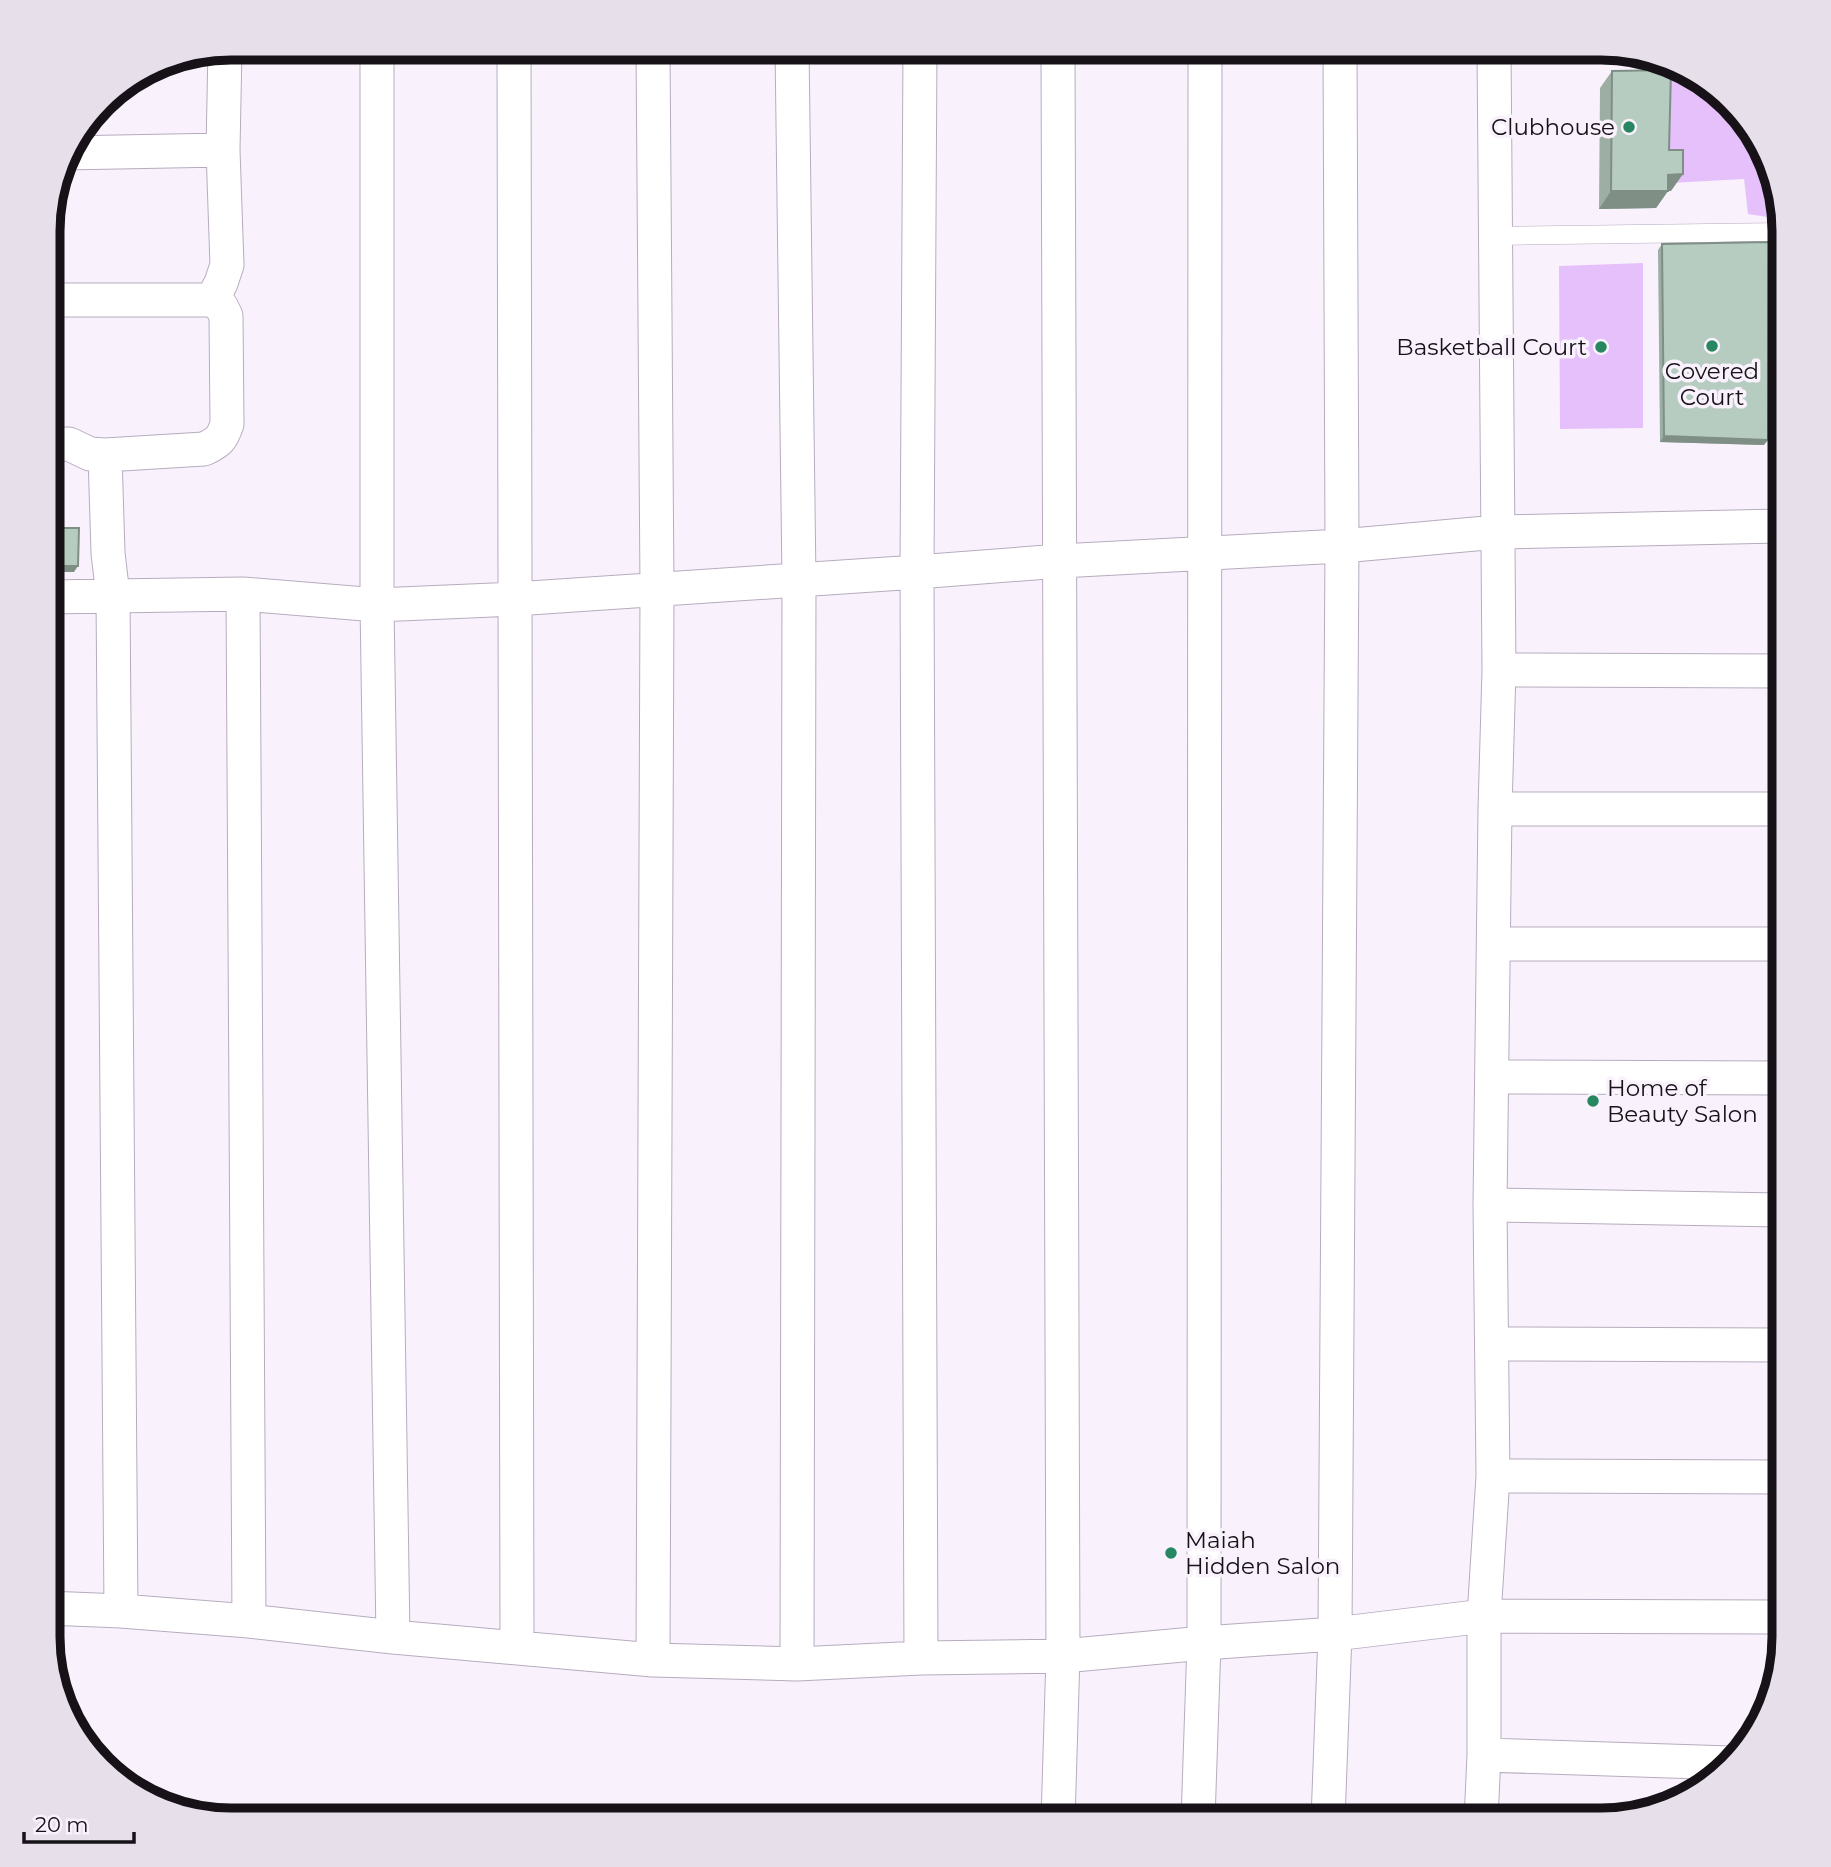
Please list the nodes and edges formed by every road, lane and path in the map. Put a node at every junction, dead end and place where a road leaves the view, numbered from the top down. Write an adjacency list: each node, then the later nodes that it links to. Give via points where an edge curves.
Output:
1 (225, 60): 11 (street)
2 (377, 60): 31 (street)
3 (514, 60): 30 (street)
4 (653, 60): 26 (street)
5 (792, 60): 25 (street)
6 (920, 60): 24 (street)
7 (1058, 60): 23 (street)
8 (1205, 60): 22 (street)
9 (1340, 60): 21 (street)
10 (1494, 60): 14 (street)
11 (223, 149): 12 (street); 16 (street, via 227,265)
12 (79, 153)
13 (1772, 232): 14 (lane)
14 (1497, 236): 20 (street)
15 (60, 300): 16 (street)
16 (212, 300): 18 (street, via 226,316 227,424 222,438 204,449)
17 (60, 444): 18 (street)
18 (105, 455): 28 (street)
19 (1772, 526): 20 (street)
20 (1497, 532): 21 (street); 32 (street)
21 (1342, 546): 22 (street); 51 (street)
22 (1204, 553): 23 (street); 53 (street)
23 (1060, 561): 24 (street); 55 (street)
24 (917, 572): 25 (street); 56 (street)
25 (799, 580): 26 (street); 58 (street)
26 (657, 589): 30 (street); 57 (street)
27 (243, 594): 28 (street); 31 (street); 50 (street)
28 (113, 596): 29 (street); 47 (street)
29 (60, 597)
30 (515, 599): 31 (street); 54 (street)
31 (377, 605): 52 (street)
32 (1499, 670): 33 (street); 34 (street)
33 (1772, 671)
34 (1495, 809): 35 (street); 36 (street)
35 (1772, 809)
36 (1494, 944): 37 (street); 38 (street)
37 (1772, 944)
38 (1493, 1077): 39 (street); 40 (street)
39 (1772, 1077)
40 (1490, 1205): 41 (street); 42 (street)
41 (1772, 1210)
42 (1493, 1344): 43 (street); 44 (street)
43 (1772, 1345)
44 (1493, 1476): 45 (street); 48 (street)
45 (1772, 1477)
46 (60, 1609): 47 (street)
47 (121, 1611): 50 (street)
48 (1484, 1616): 49 (street); 51 (street); 59 (street)
49 (1772, 1616)
50 (249, 1621): 52 (street)
51 (1335, 1634): 53 (street); 63 (street)
52 (393, 1637): 54 (street)
53 (1204, 1643): 55 (street); 62 (street)
54 (517, 1648): 57 (street)
55 (1063, 1656): 56 (street); 61 (street)
56 (921, 1658): 58 (street)
57 (653, 1660): 58 (street)
58 (797, 1664)
59 (1484, 1755): 60 (street); 64 (street)
60 (1715, 1763)
61 (1058, 1808)
62 (1198, 1808)
63 (1328, 1808)
64 (1482, 1808)

